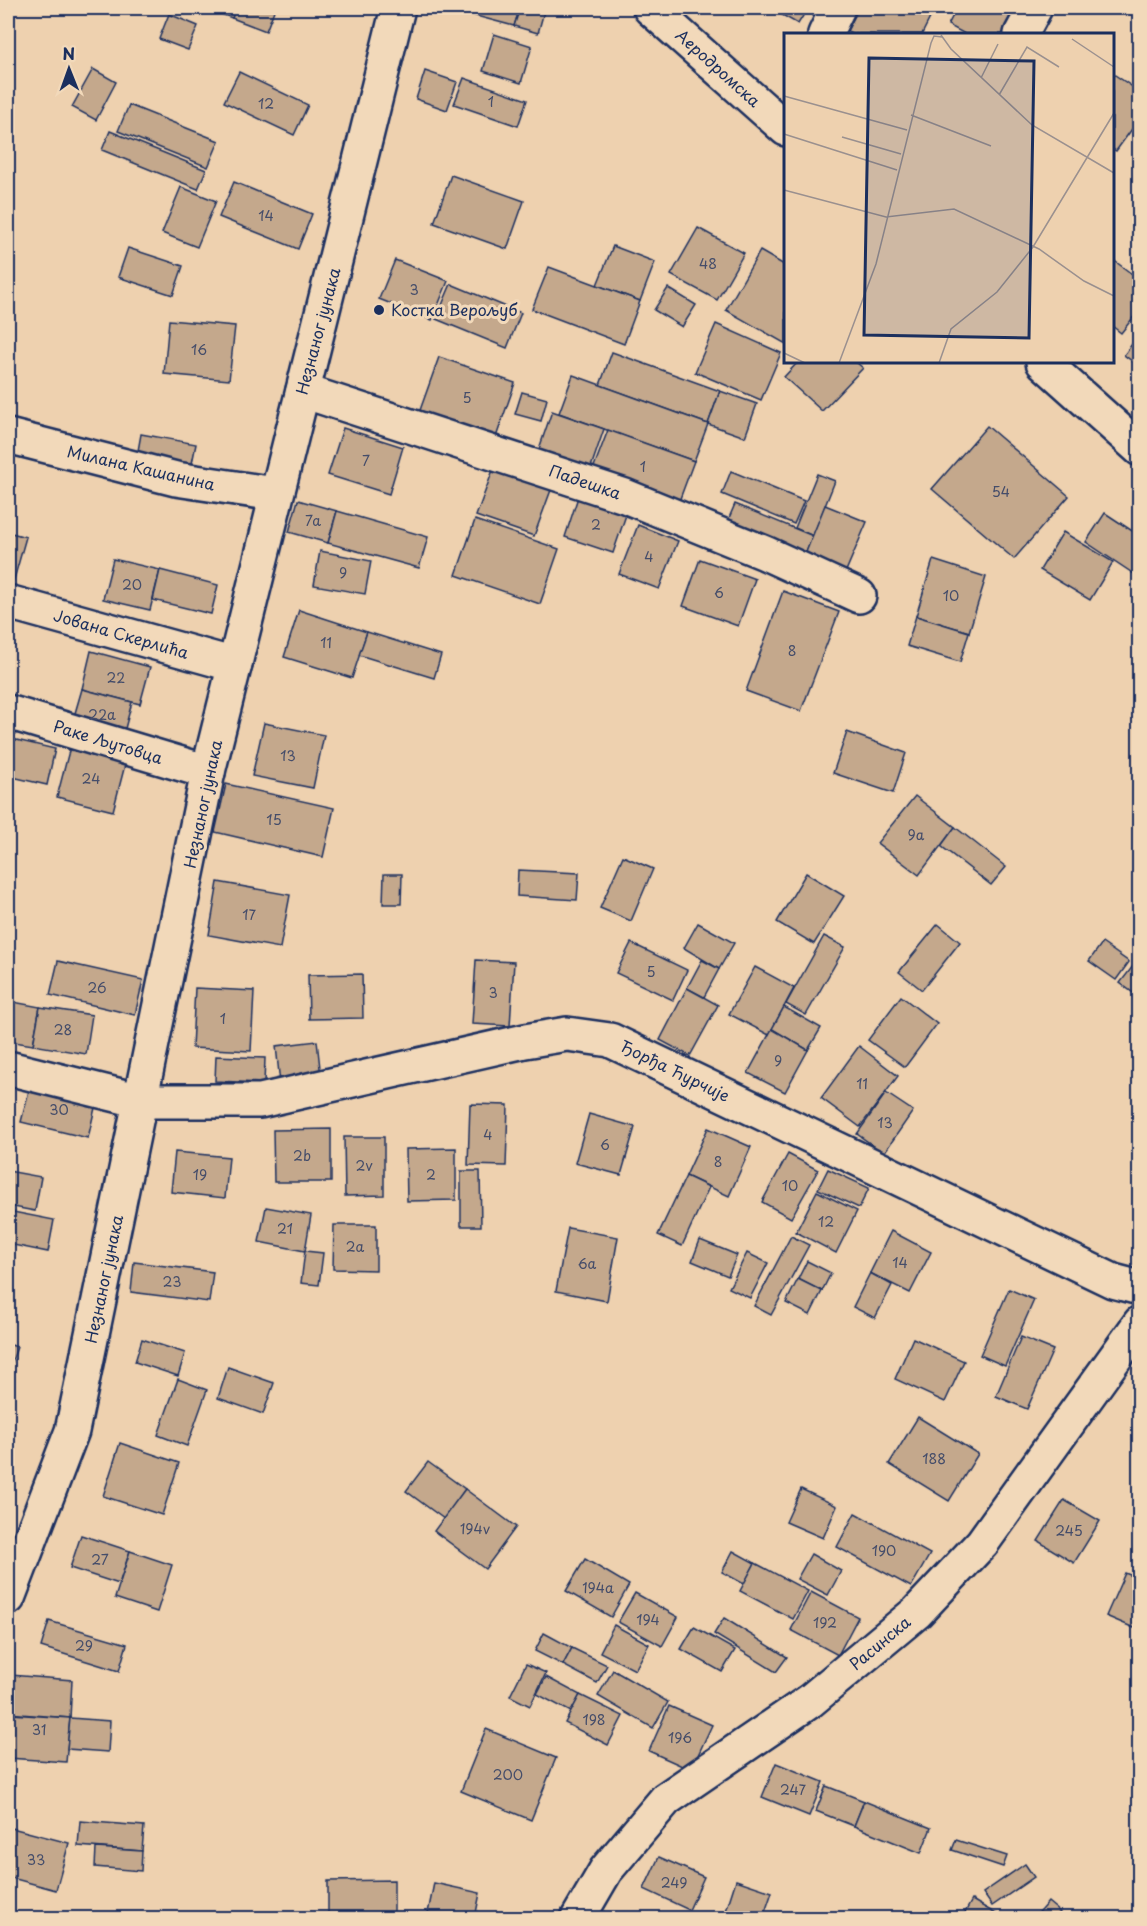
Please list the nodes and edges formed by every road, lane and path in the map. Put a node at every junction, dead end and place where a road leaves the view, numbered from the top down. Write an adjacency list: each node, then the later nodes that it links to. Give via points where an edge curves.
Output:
1 (398, 8): 9 (street, Незнаног јунака)
2 (650, 8): 7 (street, Аеродромска)
3 (838, 8): 5 (street)
4 (1035, 8): 6 (street)
5 (826, 33)
6 (1022, 33)
7 (784, 124)
8 (1044, 363): 11 (street)
9 (303, 391): 12 (street, Незнаног јунака); 13 (street, Падешка, via 625,496)
10 (8, 436): 12 (street, Милана Кашанина, via 176,479)
11 (1140, 448)
12 (275, 494): 15 (street, Незнаног јунака)
13 (859, 596)
14 (8, 602): 15 (street, Јована Скерлића)
15 (235, 665): 17 (street, Незнаног јунака)
16 (8, 712): 17 (street, Раке Љутовца)
17 (208, 772): 19 (street, Незнаног јунака)
18 (8, 1068): 19 (street, Ђорђа Ћурчије)
19 (141, 1101): 20 (street, Ђорђа Ћурчије, via 260,1101 525,1041 567,1034 610,1040 1113,1281); 22 (street, Незнаног јунака, via 72,1431)
20 (1140, 1288)
21 (1140, 1323): 23 (street, Расинска, via 982,1543 917,1612 810,1701 666,1799 606,1870)
22 (8, 1598)
23 (578, 1918)

